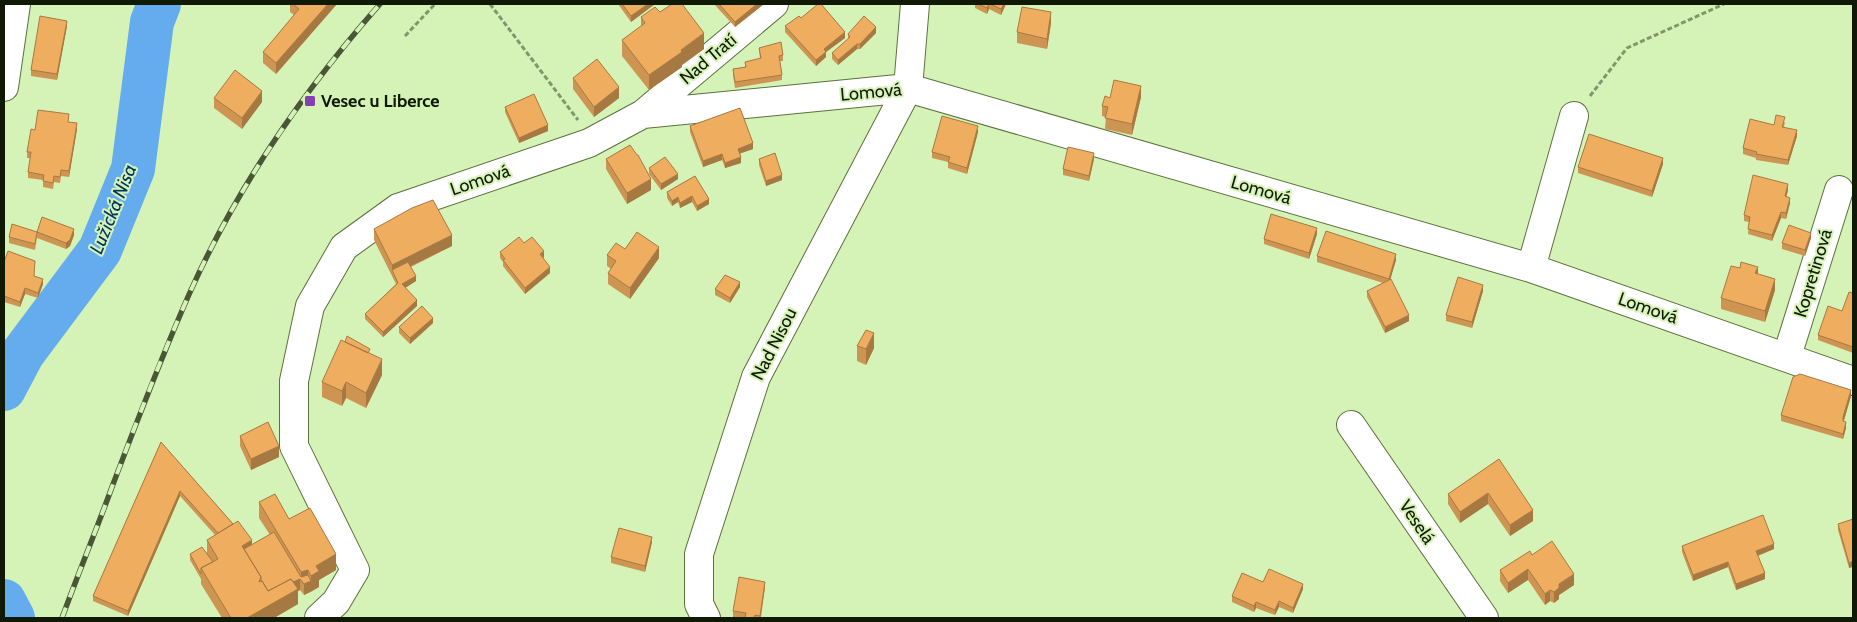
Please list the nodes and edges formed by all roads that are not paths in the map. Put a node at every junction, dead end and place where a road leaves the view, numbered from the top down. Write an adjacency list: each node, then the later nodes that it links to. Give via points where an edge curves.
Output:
1 (16, 4): 4 (street)
2 (774, 4): 6 (street, Nad Tratí)
3 (915, 4): 5 (street)
4 (4, 86)
5 (908, 88): 6 (street, Lomová); 9 (street, Lomová); 14 (street, Nad Nisou, via 756,377 699,554 699,604)
6 (643, 114): 13 (street, Lomová, via 589,142 398,208 344,247 310,306 294,381 294,446 355,570 336,602)
7 (1574, 116): 9 (street)
8 (1839, 190): 10 (street, Kopretinová)
9 (1531, 268): 10 (street, Lomová)
10 (1787, 356): 11 (street, Lomová)
11 (1853, 381)
12 (1351, 425): 15 (street, Veselá)
13 (319, 618)
14 (706, 618)
15 (1484, 618)

